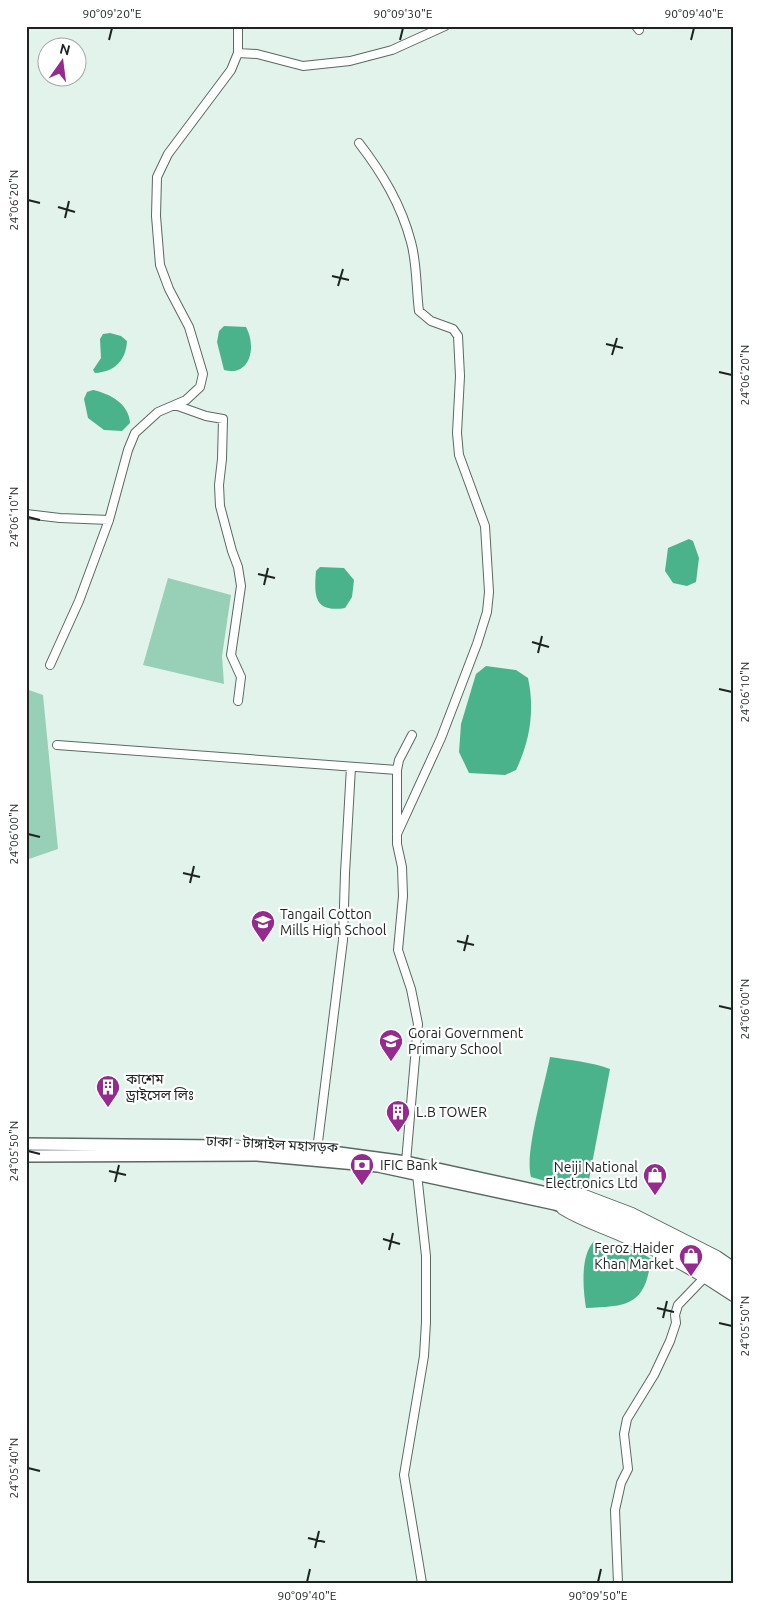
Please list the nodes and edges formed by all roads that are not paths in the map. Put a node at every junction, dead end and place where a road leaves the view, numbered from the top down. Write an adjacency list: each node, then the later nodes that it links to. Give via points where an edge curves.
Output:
1 (238, 26): 3 (street)
2 (445, 26): 3 (street, via 392,50 350,61 302,66 257,54)
3 (238, 53): 5 (street, via 231,70 168,154 157,177 160,265 168,289 189,328 203,374 200,387)
4 (359, 142): 14 (street, via 400,207 412,243 419,311 431,321 453,329 458,336 459,454 485,526 490,571 487,612 477,644 441,738)
5 (175, 405): 7 (street, via 158,412 135,433); 9 (street, via 223,419 220,506 241,586 232,655 241,677)
6 (26, 514): 7 (street)
7 (109, 520): 8 (street, via 79,602)
8 (50, 665)
9 (238, 702)
10 (412, 735): 13 (street)
11 (57, 745): 12 (street)
12 (351, 767): 13 (street); 16 (street, via 343,940)
13 (397, 770): 14 (street)
14 (397, 834): 18 (street, via 403,896 398,950 418,1024)
15 (29, 1144): 16 (highway, ঢাকা - টাঙ্গাইল মহাসড়ক); 17 (highway)
16 (317, 1150): 18 (highway, ঢাকা - টাঙ্গাইল মহাসড়ক)
17 (29, 1156): 19 (highway, ঢাকা - টাঙ্গাইল মহাসড়ক, via 257,1155 378,1166)
18 (406, 1162): 20 (highway, ঢাকা - টাঙ্গাইল মহাসড়ক)
19 (417, 1174): 20 (highway, ঢাকা - টাঙ্গাইল মহাসড়ক); 26 (street, via 426,1256 426,1322 424,1356 404,1475)
20 (558, 1200): 21 (main road, via 582,1194 632,1213); 22 (highway, ঢাকা - টাঙ্গাইল মহাসড়ক, via 602,1209 652,1230); 23 (main road, via 577,1219 622,1236); 24 (highway, ঢাকা - টাঙ্গাইল মহাসড়ক, via 647,1237)
21 (733, 1267)
22 (733, 1275)
23 (705, 1277): 25 (main road); 27 (street, via 678,1305 670,1341 627,1419 624,1434 628,1469 615,1510)
24 (733, 1286)
25 (733, 1296)
26 (422, 1583)
27 (618, 1583)

